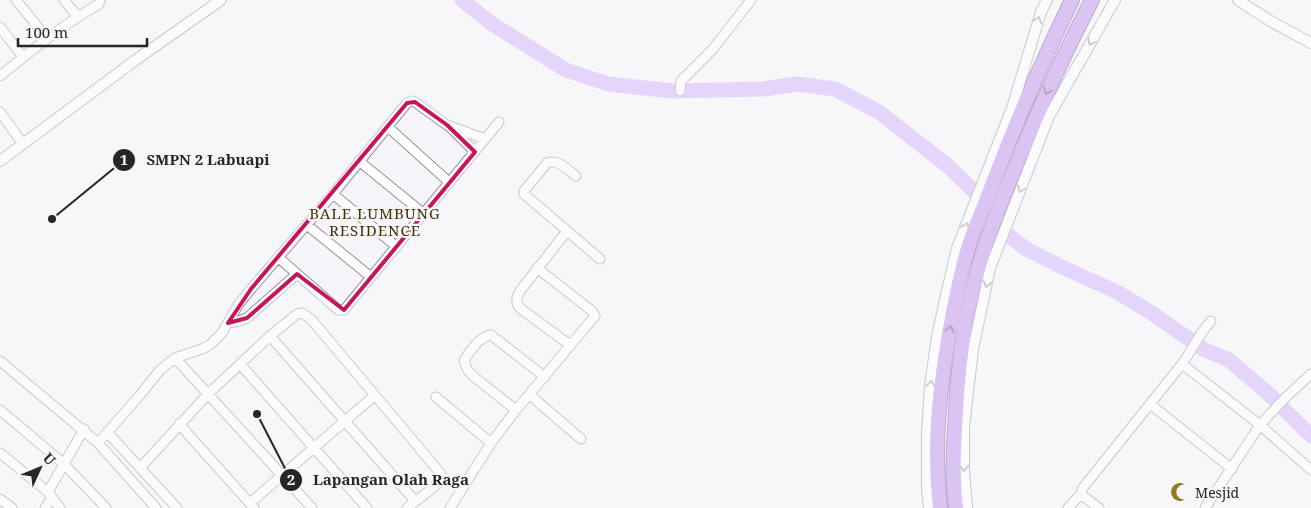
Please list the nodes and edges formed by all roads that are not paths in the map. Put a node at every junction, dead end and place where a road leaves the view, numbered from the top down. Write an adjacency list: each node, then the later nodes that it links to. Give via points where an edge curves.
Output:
1 (16, 0): 13 (street)
2 (64, 0): 11 (street)
3 (100, 0): 11 (street, via 99,4)
4 (221, 0): 23 (street)
5 (751, 0): 17 (street, via 713,49 681,81)
6 (1046, 0): 36 (street, one-way to 6, via 974,202 1012,108)
7 (1072, 0): 30 (highway, via 1032,86)
8 (1092, 0): 30 (highway, one-way to 30)
9 (1115, 0): 92 (street, one-way to 92, via 1052,110 990,268 968,384 964,427)
10 (1238, 0): 14 (street)
11 (78, 17): 13 (street)
12 (0, 28): 15 (street)
13 (47, 38): 15 (street)
14 (1311, 42)
15 (23, 57): 16 (street)
16 (0, 76)
17 (680, 91)
18 (0, 112): 23 (street)
19 (499, 122): 22 (street)
20 (447, 125): 21 (street, via 412,101); 22 (street); 24 (street)
21 (388, 127): 26 (street); 28 (street)
22 (485, 139): 24 (street)
23 (23, 144): 25 (street)
24 (475, 152): 28 (street)
25 (0, 161)
26 (359, 161): 29 (street); 31 (street)
27 (576, 176): 34 (street, via 550,161 523,193)
28 (450, 183): 31 (street)
29 (333, 194): 33 (street); 35 (street)
30 (994, 199): 32 (highway)
31 (424, 214): 35 (street)
32 (987, 219): 36 (highway); 91 (highway, via 961,355 954,432)
33 (306, 225): 37 (street); 41 (street)
34 (567, 232): 38 (street); 39 (street)
35 (397, 247): 41 (street)
36 (962, 250): 89 (street, one-way to 36, via 927,433 930,386 937,337); 90 (highway, one-way to 36, via 937,429 941,377)
37 (279, 258): 40 (street); 43 (street, via 238,305)
38 (600, 259)
39 (537, 268): 45 (street, via 517,296 516,304); 45 (street, via 594,313 592,320)
40 (297, 274): 41 (street, via 342,311); 43 (street, via 247,318)
41 (371, 277)
42 (1211, 321): 49 (street)
43 (228, 323): 46 (street, via 211,344)
44 (270, 336): 48 (street); 54 (street, via 297,314 309,316); 59 (street)
45 (570, 345): 51 (street)
46 (175, 358): 52 (street); 63 (street, via 160,370)
47 (0, 361): 62 (street)
48 (240, 364): 52 (street); 67 (street)
49 (1182, 364): 56 (street); 61 (street)
50 (1311, 374): 61 (street)
51 (544, 377): 53 (street); 58 (street, via 491,335 484,337 466,357 464,362 468,372)
52 (208, 394): 60 (street); 73 (street)
53 (530, 394): 58 (street); 64 (street)
54 (374, 396): 59 (street); 77 (street, via 441,474 441,481)
55 (436, 397): 66 (street)
56 (1150, 404): 71 (street); 74 (street, via 1083,487)
57 (0, 410): 69 (street)
58 (516, 410): 66 (street)
59 (346, 421): 67 (street); 77 (street)
60 (179, 424): 70 (street); 78 (street)
61 (1260, 425): 71 (street); 72 (street)
62 (84, 429): 65 (street); 69 (street)
63 (107, 432): 65 (street); 70 (street)
64 (581, 438)
65 (98, 442): 83 (street)
66 (491, 443): 88 (street)
67 (316, 448): 73 (street); 86 (street)
68 (0, 452): 75 (street)
69 (64, 464): 75 (street); 82 (street)
70 (141, 467): 84 (street)
71 (1232, 469): 95 (street)
72 (1311, 470)
73 (283, 474): 78 (street); 85 (street)
74 (1081, 494): 93 (street); 94 (street)
75 (50, 495): 80 (street); 81 (street)
76 (0, 499): 79 (street)
77 (415, 501): 87 (street)
78 (252, 506)
79 (12, 508)
80 (45, 508)
81 (60, 508)
82 (106, 508)
83 (156, 508)
84 (177, 508)
85 (312, 508)
86 (368, 508)
87 (407, 508)
88 (450, 508)
89 (929, 508)
90 (940, 508)
91 (956, 508)
92 (967, 508)
93 (1068, 508)
94 (1099, 508)
95 (1205, 508)

